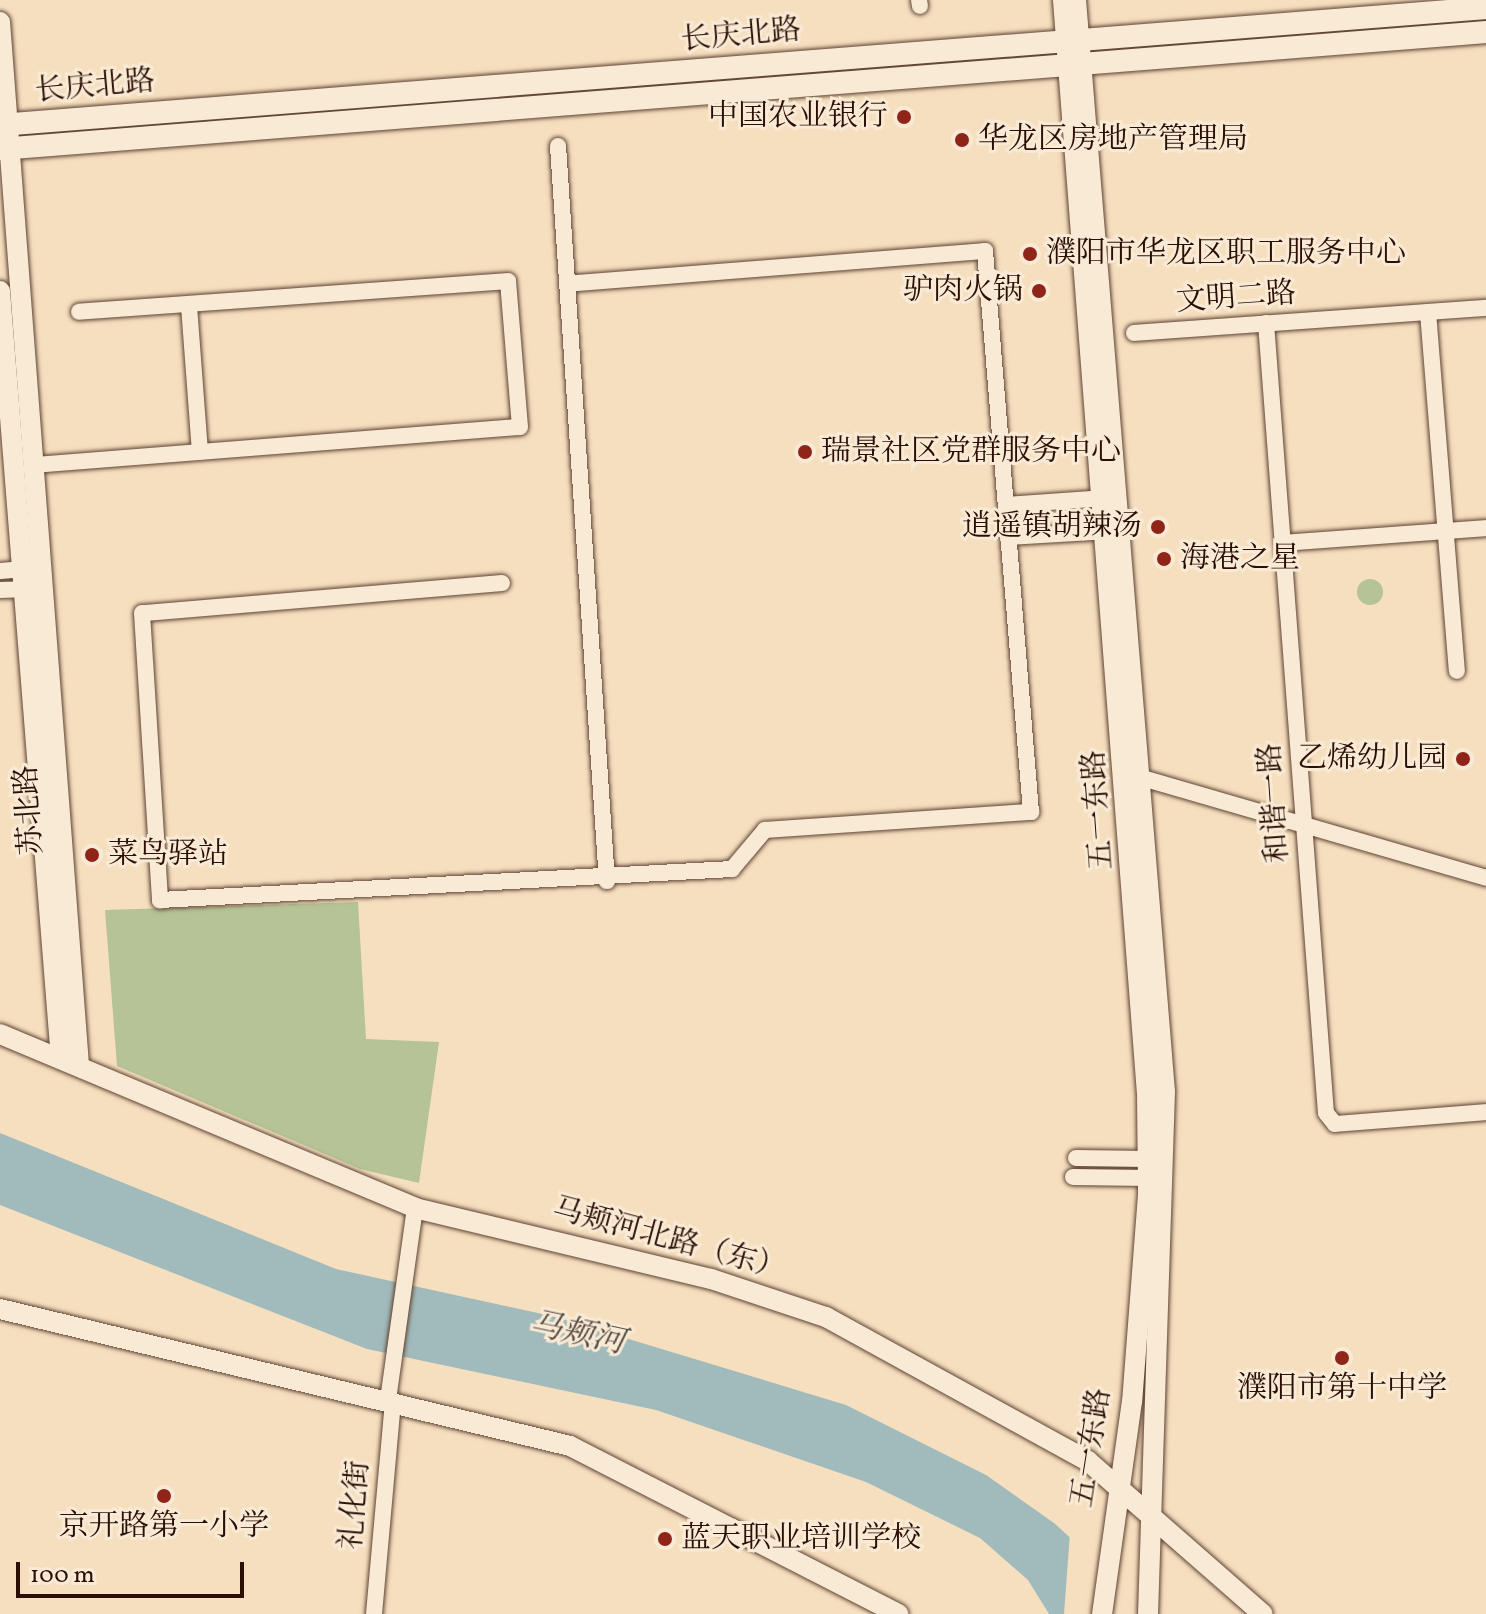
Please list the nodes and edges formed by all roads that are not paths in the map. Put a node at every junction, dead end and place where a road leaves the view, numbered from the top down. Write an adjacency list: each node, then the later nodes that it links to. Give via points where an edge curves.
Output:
1 (1063, 0): 6 (street, 五一东路)
2 (1076, 0): 6 (street, 五一东路)
3 (1486, 8): 6 (main road, 长庆北路)
4 (0, 22): 8 (street, 苏北路)
5 (1486, 32): 7 (main road, 长庆北路)
6 (1075, 40): 7 (street, 五一东路); 8 (main road, 长庆北路)
7 (1077, 64): 10 (main road, 长庆北路); 21 (street, 五一东路); 33 (street, 五一东路)
8 (4, 124): 10 (street, 苏北路)
9 (558, 146): 11 (street)
10 (5, 148): 20 (street, 苏北路)
11 (569, 284): 22 (street, via 985,251); 36 (street)
12 (0, 291): 29 (street, 苏北路)
13 (189, 306): 15 (street); 19 (street); 19 (street, via 508,281 520,427)
14 (1486, 308): 16 (street, 文明二路)
15 (79, 312)
16 (1428, 312): 17 (street, 文明二路); 25 (street)
17 (1266, 323): 18 (street, 文明二路); 27 (street, 和谐一路)
18 (1134, 333)
19 (200, 452): 20 (street)
20 (34, 465): 38 (street, 苏北路)
21 (1106, 498): 22 (street); 24 (street, 五一东路)
22 (1006, 505): 26 (street)
23 (1486, 528): 25 (street)
24 (1109, 531): 26 (street); 33 (street, 五一东路)
25 (1446, 531): 27 (street); 32 (street)
26 (1008, 537): 36 (street, via 1031,812 765,830 732,869)
27 (1283, 543): 34 (street, 和谐一路)
28 (0, 571): 29 (street)
29 (22, 579): 31 (street); 38 (street, 苏北路)
30 (502, 583): 36 (street, via 142,613 160,900)
31 (0, 590)
32 (1457, 671)
33 (1135, 776): 34 (street); 41 (street, 五一东路); 47 (street, 五一东路, via 1166,1144)
34 (1304, 826): 35 (street); 39 (street, 和谐一路, via 1326,1113 1335,1124)
35 (1486, 878)
36 (607, 881)
37 (0, 1034): 38 (street, 马颊河北路（东）)
38 (70, 1062): 43 (street, 马颊河北路（东）)
39 (1486, 1112)
40 (1076, 1158): 41 (street)
41 (1148, 1169): 42 (street); 46 (street, 五一东路, via 1132,1401)
42 (1073, 1177)
43 (415, 1208): 45 (street, 礼化街, via 402,1277); 46 (street, 马颊河北路（东）, via 791,1302 911,1360 1088,1461)
44 (0, 1309): 45 (street)
45 (390, 1401): 48 (street, 礼化街); 49 (street, via 590,1454)
46 (1117, 1487): 47 (street, 马颊河北路（东）); 50 (street, 五一东路, via 1106,1542)
47 (1151, 1517): 51 (street, 五一东路); 52 (street, 马颊河北路（东）)
48 (374, 1614)
49 (898, 1614)
50 (1102, 1614)
51 (1148, 1614)
52 (1263, 1614)

